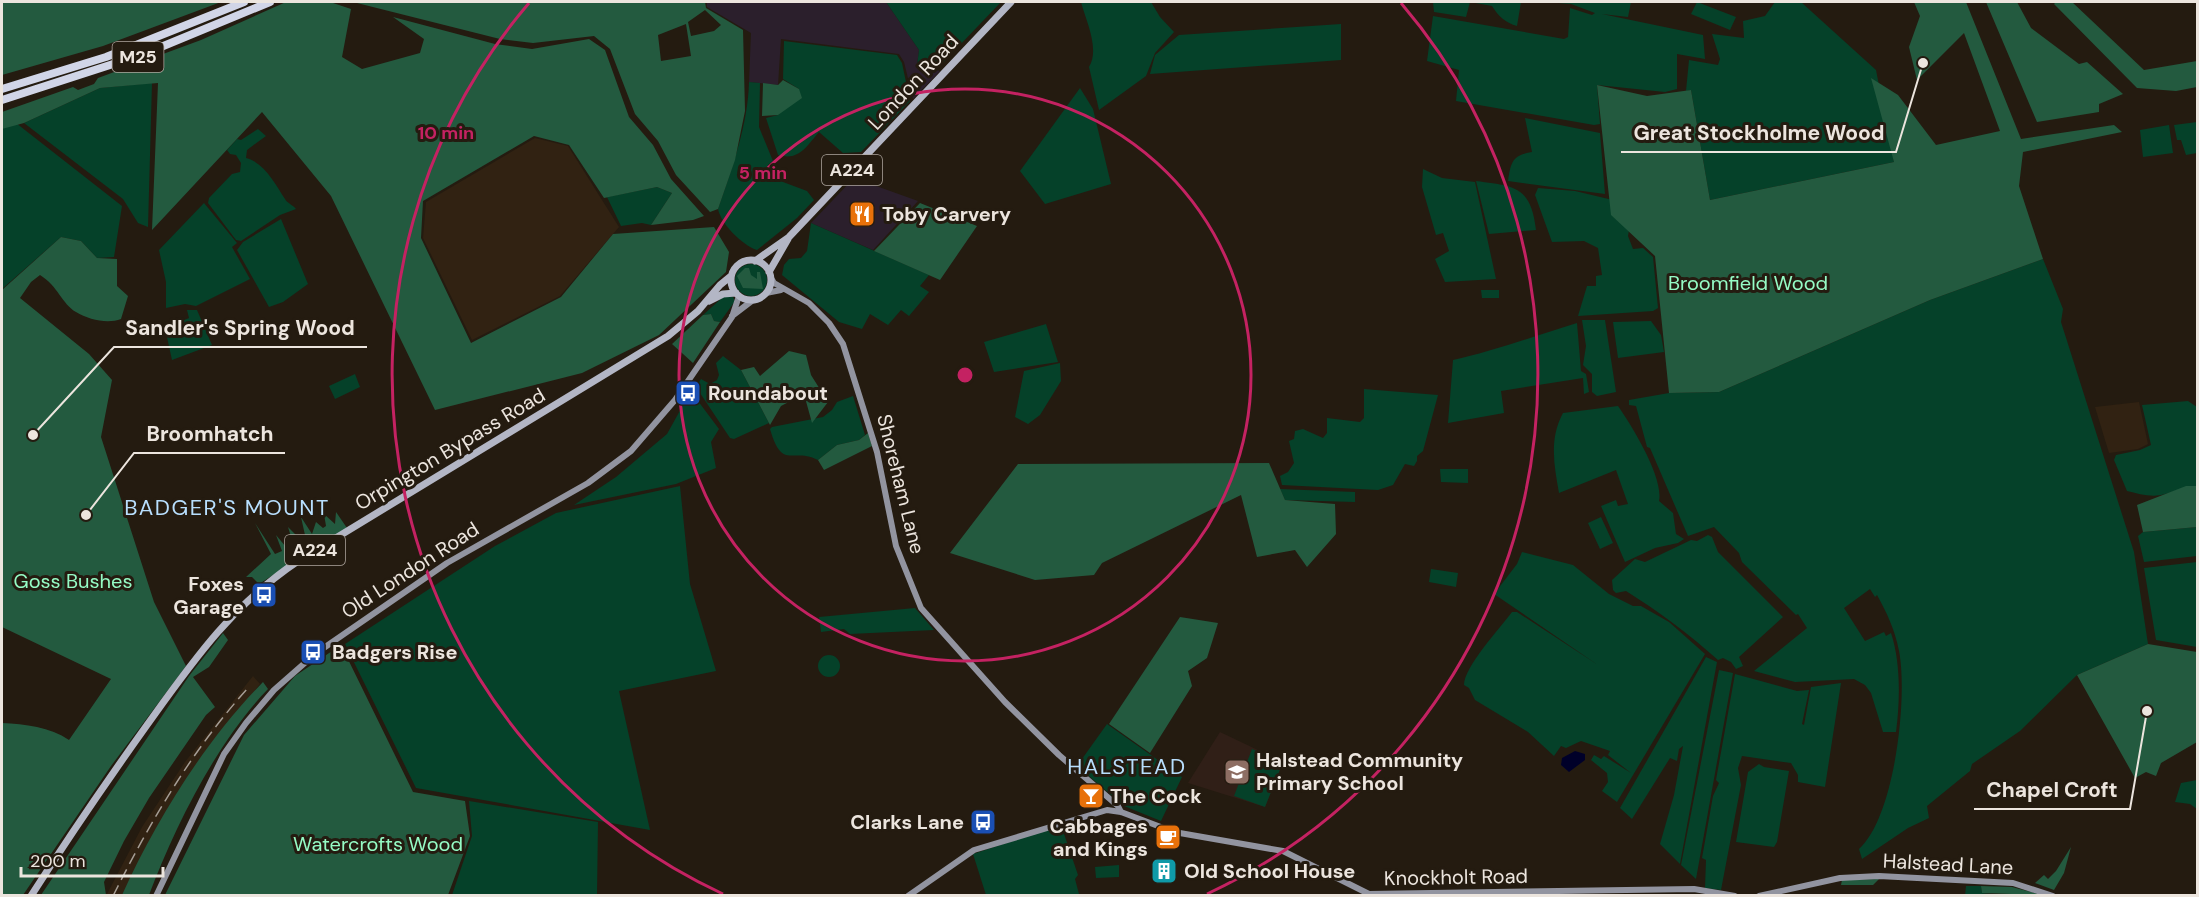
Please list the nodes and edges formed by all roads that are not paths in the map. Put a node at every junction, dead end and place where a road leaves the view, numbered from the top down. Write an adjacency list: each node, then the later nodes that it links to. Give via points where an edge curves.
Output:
1 (244, 2): 4 (highway, M25, via 114,54)
2 (270, 2): 5 (highway, M25, via 128,60)
3 (1011, 2): 6 (main road, London Road / A224)
4 (2, 88)
5 (2, 100)
6 (789, 237): 7 (main road, London Road / A224); 8 (main road, London Road / A224)
7 (754, 261): 8 (main road, via 763,264); 9 (main road, via 736,266)
8 (770, 275): 10 (street, Shoreham Lane); 11 (main road)
9 (731, 276): 12 (main road); 14 (main road, Orpington Bypass Road / A224)
10 (785, 290): 11 (street); 16 (street, Shoreham Lane, via 809,303 843,344 877,452 896,546 921,608 1005,702)
11 (766, 293): 13 (main road)
12 (737, 294): 13 (main road); 14 (main road, Orpington Bypass Road / A224, via 723,294); 15 (street, Old London Road)
13 (753, 300): 15 (street, Old London Road)
14 (706, 303): 17 (main road, Orpington Bypass Road / A224, via 656,344 307,555 258,590 202,650 89,807)
15 (732, 317): 18 (street, Old London Road, via 666,413 612,466 447,563 315,654 280,684 224,754)
16 (1121, 812): 19 (street, via 1098,811 974,850); 20 (street, Knockholt Road, via 1174,832 1283,851 1369,894 1694,889)
17 (31, 896)
18 (156, 896)
19 (908, 896)
20 (1736, 896)
21 (1759, 896): 22 (street, Halstead Lane, via 1840,878 1879,876 2013,884)
22 (2053, 896)

